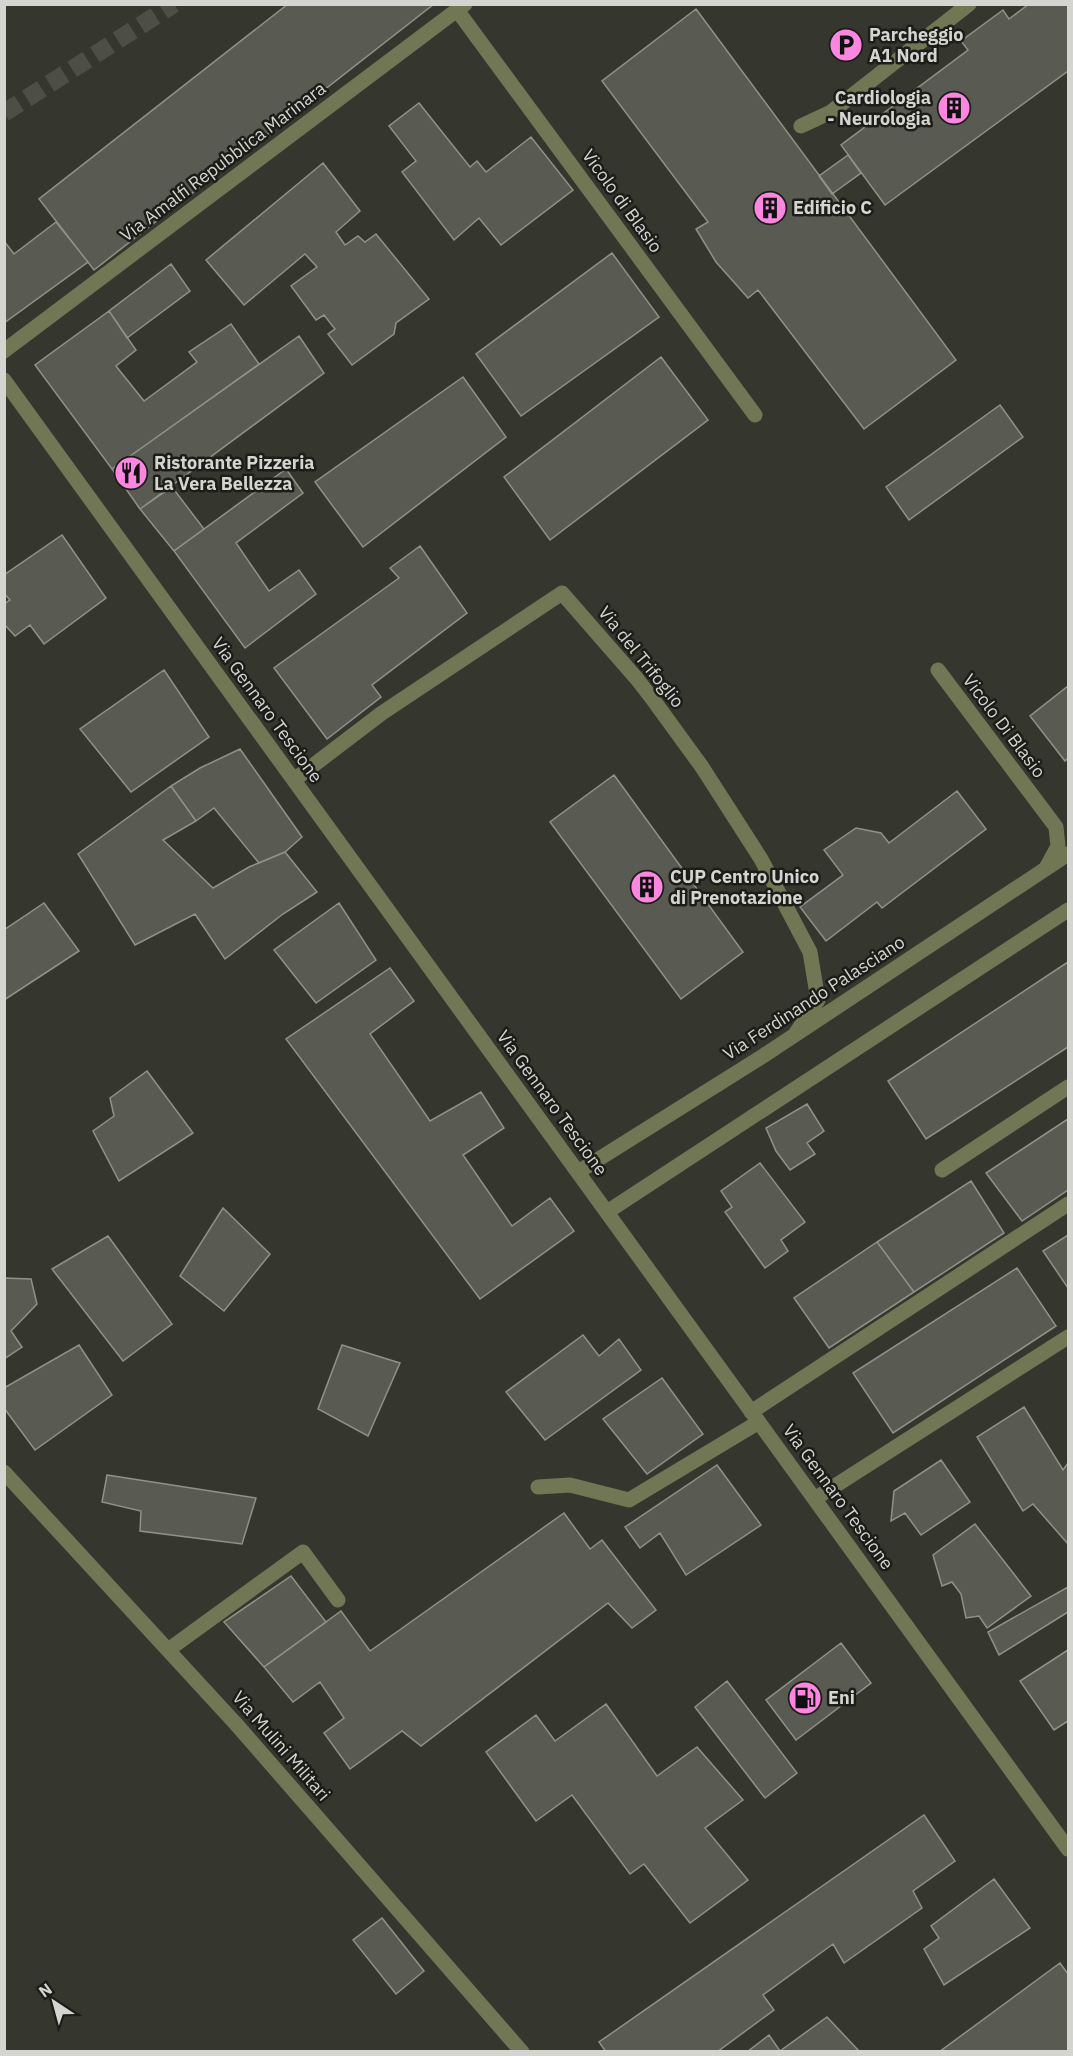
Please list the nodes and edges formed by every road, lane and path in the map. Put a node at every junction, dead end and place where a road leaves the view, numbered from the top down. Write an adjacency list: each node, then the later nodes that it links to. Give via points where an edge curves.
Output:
1 (969, 4): 3 (street, via 831,112)
2 (461, 7): 4 (street, Via Amalfi Repubblica Marinara); 6 (street, Vicolo di Blasio)
3 (801, 126)
4 (4, 351)
5 (4, 380): 8 (street, Via Gennaro Tescione)
6 (755, 415)
7 (938, 670): 10 (street, Vicolo Di Blasio, via 1056,827 1058,846)
8 (294, 780): 12 (street, Via del Trifoglio, via 382,713 562,592 637,679 702,767 772,878 810,952 819,1000); 15 (street, Via Gennaro Tescione)
9 (1068, 854): 10 (street, Via Ferdinando Palasciano)
10 (1046, 868): 12 (street, Via Ferdinando Palasciano)
11 (1068, 910): 17 (street)
12 (796, 1033): 15 (street, Via Ferdinando Palasciano)
13 (1068, 1087): 14 (street)
14 (942, 1170)
15 (578, 1172): 17 (street, Via Gennaro Tescione)
16 (1068, 1204): 19 (street)
17 (607, 1212): 19 (street, Via Gennaro Tescione)
18 (1068, 1337): 22 (street)
19 (755, 1417): 21 (street, via 629,1500 570,1485); 22 (street, Via Gennaro Tescione)
20 (4, 1472): 24 (street, Via Mulini Militari)
21 (538, 1487)
22 (816, 1498): 25 (street, Via Gennaro Tescione)
23 (338, 1600): 24 (street, via 303,1552)
24 (168, 1650): 26 (street, Via Mulini Militari)
25 (1068, 1849)
26 (522, 2052)

